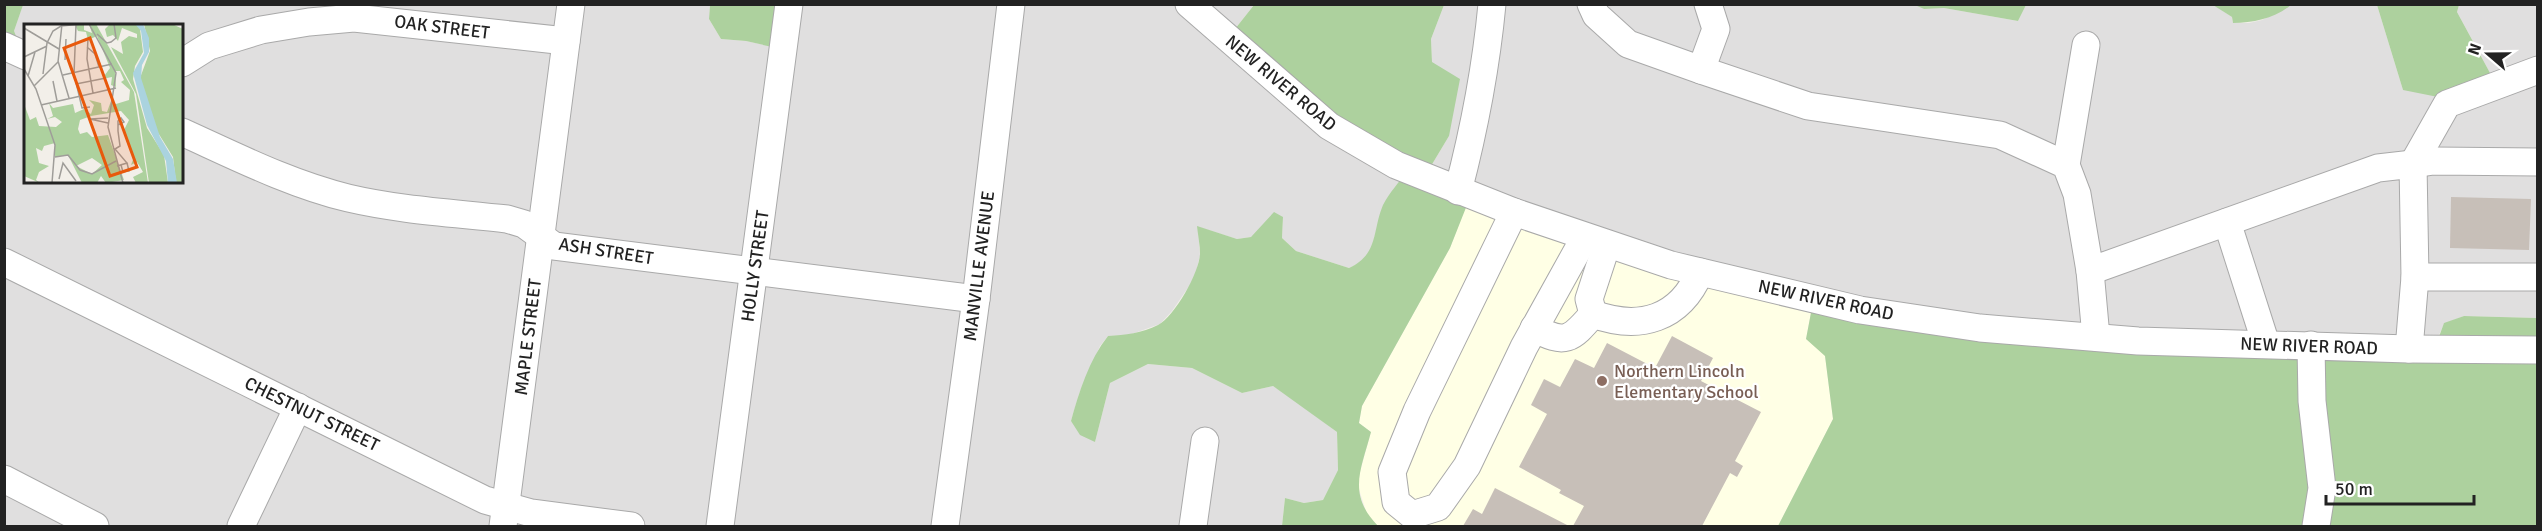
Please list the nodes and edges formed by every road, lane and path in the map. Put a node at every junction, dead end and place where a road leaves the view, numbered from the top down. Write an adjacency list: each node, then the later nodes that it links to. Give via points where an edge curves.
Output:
1 (571, 4): 8 (street, MAPLE STREET)
2 (789, 4): 26 (street, HOLLY STREET)
3 (1011, 4): 30 (street, MANVILLE AVENUE)
4 (1189, 4): 19 (street, NEW RIVER ROAD, via 1329,126 1396,165)
5 (1492, 4): 19 (street, via 1488,48)
6 (1591, 4): 13 (street, via 1596,15 1628,44)
7 (1708, 4): 13 (street, via 1716,29)
8 (566, 41): 12 (street, OAK STREET, via 354,18 261,30 209,46); 22 (street, MAPLE STREET)
9 (2086, 45): 18 (street)
10 (4, 46): 11 (street)
11 (24, 55)
12 (183, 62)
13 (1701, 70): 18 (street, via 1808,106 2000,135)
14 (2538, 70): 17 (street, via 2446,105)
15 (183, 132): 22 (street, ASH STREET, via 322,191 379,204 507,219)
16 (2538, 162): 17 (street)
17 (2413, 164): 21 (street, via 2378,168); 28 (street)
18 (2066, 165): 25 (street, via 2077,194)
19 (1458, 191): 20 (street, NEW RIVER ROAD)
20 (1514, 212): 23 (street, NEW RIVER ROAD); 42 (street, via 1417,411 1392,472 1396,502 1412,515)
21 (2227, 222): 25 (street); 34 (street)
22 (542, 236): 26 (street, ASH STREET, via 554,246 574,250); 41 (street, MAPLE STREET)
23 (1596, 241): 27 (street, NEW RIVER ROAD); 31 (street, via 1589,299); 32 (street)
24 (4, 262): 38 (street, CHESTNUT STREET)
25 (2090, 271): 33 (street)
26 (755, 272): 30 (street, ASH STREET); 46 (street, HOLLY STREET)
27 (1700, 272): 31 (street, via 1692,291 1658,319 1617,320); 33 (street, NEW RIVER ROAD, via 1860,310 1980,328)
28 (2415, 277): 29 (street); 36 (street)
29 (2538, 277)
30 (976, 299): 47 (street, MANVILLE AVENUE)
31 (1593, 314): 32 (street, via 1576,334 1564,339 1552,338)
32 (1534, 328): 42 (street, via 1467,466)
33 (2096, 336): 34 (street, NEW RIVER ROAD, via 2138,341)
34 (2266, 344): 35 (street, NEW RIVER ROAD)
35 (2311, 345): 36 (street, NEW RIVER ROAD); 49 (street, via 2312,401 2322,488)
36 (2409, 349): 37 (street, NEW RIVER ROAD)
37 (2538, 350)
38 (298, 407): 41 (street, CHESTNUT STREET, via 485,500); 44 (street)
39 (1205, 441): 48 (street)
40 (4, 479): 43 (street)
41 (505, 517): 45 (street, CHESTNUT STREET)
42 (1430, 518)
43 (95, 526)
44 (241, 526)
45 (631, 526)
46 (720, 526)
47 (945, 526)
48 (1193, 526)
49 (2316, 526)

